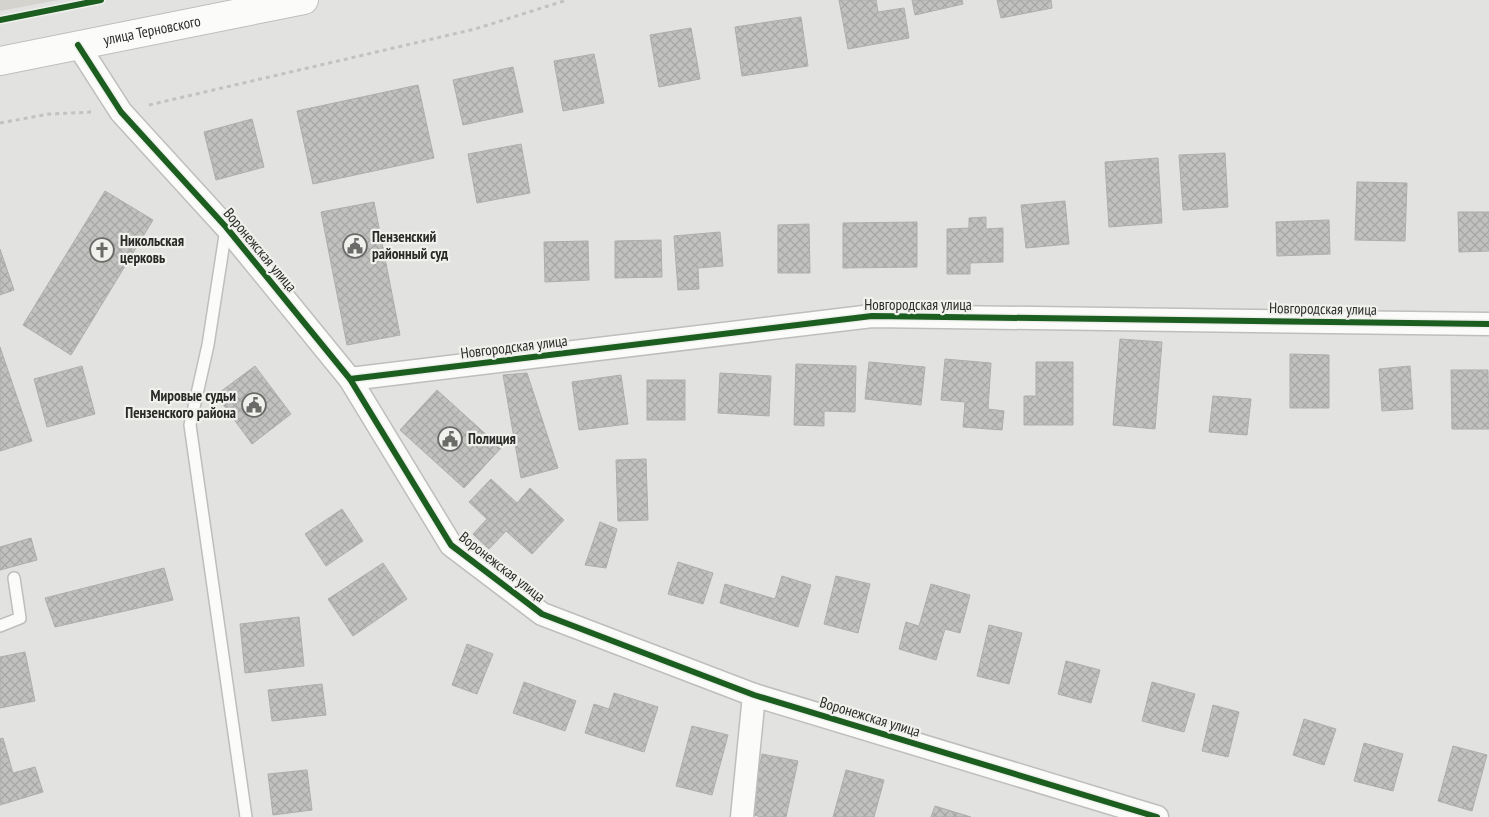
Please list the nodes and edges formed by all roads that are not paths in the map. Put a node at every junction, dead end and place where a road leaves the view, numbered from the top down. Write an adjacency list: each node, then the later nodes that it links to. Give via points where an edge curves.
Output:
1 (302, 0): 2 (main road, улица Терновского)
2 (78, 45): 3 (main road, улица Терновского); 4 (street, Воронежская улица, via 121,112)
3 (0, 61)
4 (226, 227): 6 (street, Воронежская улица); 10 (lane, via 208,345 190,425)
5 (1489, 324): 6 (street, Новгородская улица, via 872,316)
6 (350, 379): 9 (street, Воронежская улица, via 451,545 542,614)
7 (14, 578): 8 (lane, via 20,618)
8 (0, 626)
9 (754, 695): 11 (street); 12 (street, Воронежская улица)
10 (246, 817)
11 (742, 817)
12 (1157, 817)

